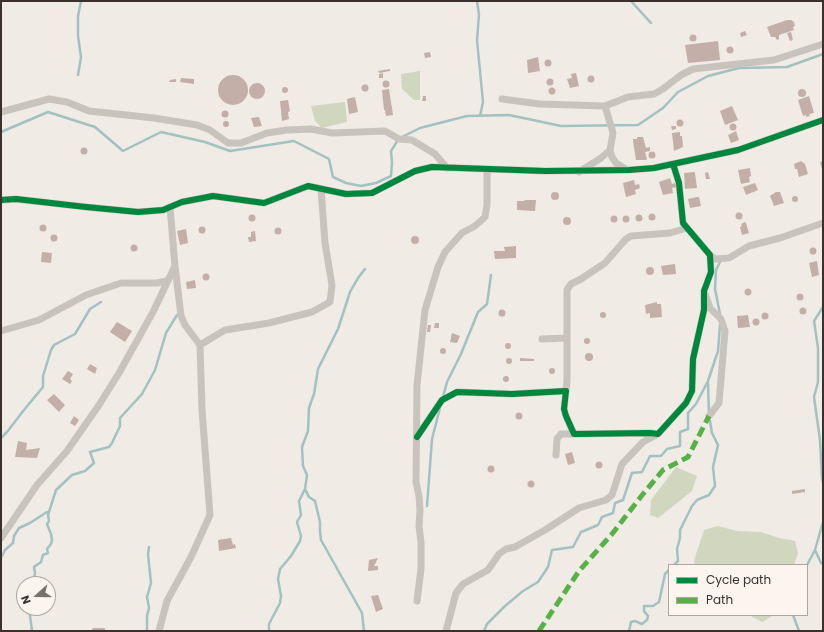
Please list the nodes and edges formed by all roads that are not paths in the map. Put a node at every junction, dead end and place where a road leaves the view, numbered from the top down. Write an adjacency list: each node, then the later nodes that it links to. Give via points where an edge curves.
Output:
1 (823, 44): 3 (street, via 774,60 693,70 681,74 654,94 628,97)
2 (502, 99): 3 (street, via 540,104)
3 (604, 106): 6 (street, via 613,133)
4 (1, 112): 8 (street, via 49,99 89,110 197,125 228,142 241,143 267,133 287,130 311,129 332,134 386,132 412,140 435,154)
5 (823, 120): 7 (street, via 738,150)
6 (610, 150): 10 (street, via 616,163); 11 (street)
7 (673, 164): 10 (street); 16 (street, via 679,182 683,223)
8 (447, 168): 9 (street); 12 (street, via 432,167 415,171 372,193 346,194)
9 (487, 170): 11 (street); 29 (street, via 485,217 462,233 445,252 424,310 417,385)
10 (627, 170): 11 (street)
11 (579, 172)
12 (321, 189): 14 (street, via 308,186 264,203 214,196); 24 (street, via 325,243 332,285 330,302 305,314 225,330)
13 (1, 200): 14 (street, via 16,199 138,212)
14 (170, 207): 18 (street)
15 (823, 223): 17 (street, via 749,246 729,258 715,259)
16 (687, 228): 17 (street); 22 (street, via 670,233 631,236 605,262 571,284 567,290)
17 (710, 255): 20 (street, via 711,272)
18 (174, 266): 19 (street); 24 (street, via 181,316)
19 (167, 281): 21 (street, via 157,284 121,283 86,295 39,320); 31 (street, via 119,373 67,451 38,485)
20 (704, 291): 26 (street, via 710,308 721,319 726,332 719,403); 28 (street, via 704,310 694,359 692,391 686,403)
21 (1, 331)
22 (567, 338): 23 (street); 25 (street)
23 (542, 339)
24 (200, 345): 33 (street, via 210,515 167,601)
25 (566, 391): 27 (street, via 564,409); 29 (street, via 512,394 457,392 442,400)
26 (709, 416)
27 (574, 434): 28 (street); 30 (street, via 561,434 557,439)
28 (658, 434): 34 (street, via 643,442 622,464 612,495 606,500 579,508 545,530 506,549 499,554 488,570 463,584 456,594)
29 (417, 437): 32 (street, via 416,482 421,542)
30 (556, 455)
31 (1, 538)
32 (417, 601)
33 (160, 631)
34 (446, 631)

